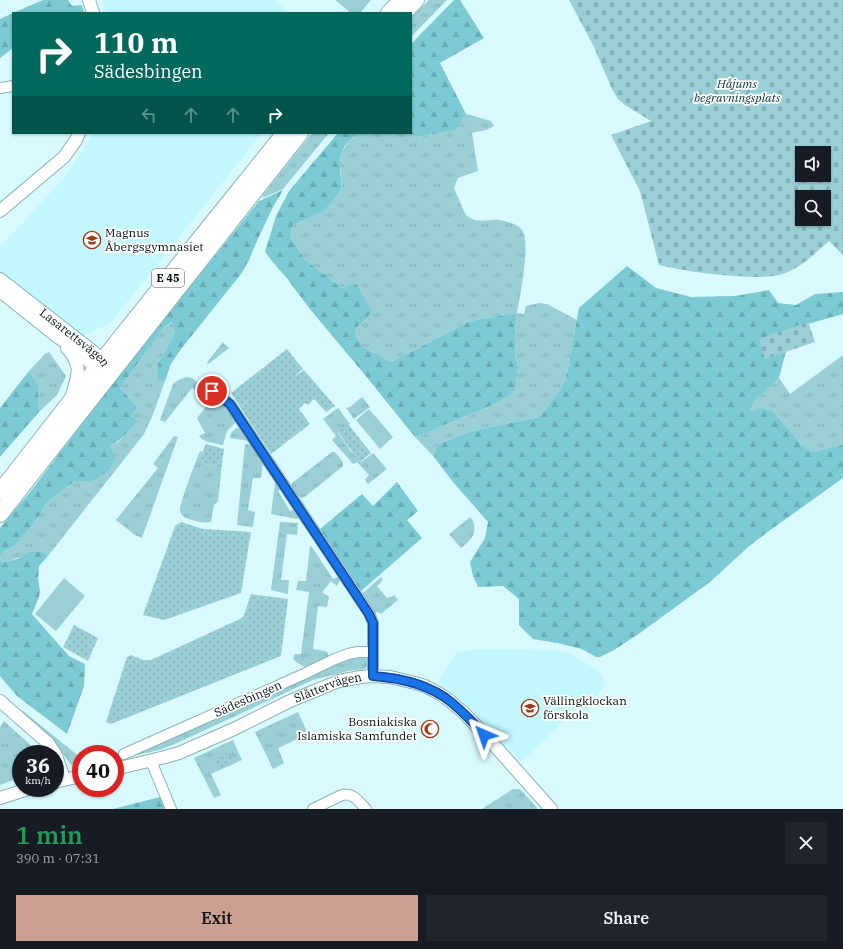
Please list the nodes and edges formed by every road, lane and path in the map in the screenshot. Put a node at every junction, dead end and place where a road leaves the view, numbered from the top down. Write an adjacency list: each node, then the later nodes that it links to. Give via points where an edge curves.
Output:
1 (89, 0): 4 (street)
2 (402, 0): 5 (highway)
3 (416, 0): 6 (highway)
4 (93, 12)
5 (390, 12)
6 (404, 12)
7 (12, 86): 8 (street)
8 (0, 88)
9 (79, 134): 12 (street, via 64,157)
10 (285, 134): 16 (highway, E 45)
11 (299, 134): 18 (highway, E 45)
12 (0, 211)
13 (0, 279): 17 (street, Lasarettsvägen)
14 (0, 291): 15 (street, Lasarettsvägen)
15 (59, 338): 18 (street, Lasarettsvägen); 20 (street, via 74,357 78,368)
16 (118, 341): 17 (street, via 98,347); 18 (highway, E 45)
17 (86, 346): 18 (street, Lasarettsvägen)
18 (103, 368): 20 (highway, E 45); 22 (highway, E 45)
19 (212, 391): 23 (street, via 230,404 369,614 373,623)
20 (70, 402): 21 (highway, E 45)
21 (0, 492)
22 (0, 514)
23 (373, 652): 24 (street); 27 (street, Sädesbingen, via 358,652 335,659)
24 (373, 676): 28 (street, Slåttervägen, via 327,685 179,753); 35 (street, Slåttervägen, via 390,677 425,686 450,701 464,713)
25 (0, 701): 26 (street)
26 (49, 745)
27 (124, 754)
28 (151, 761): 29 (street, Slåttervägen); 32 (street)
29 (124, 767)
30 (12, 794): 31 (street)
31 (0, 798)
32 (171, 809)
33 (314, 809): 34 (street, via 347,794 353,796)
34 (366, 809)
35 (551, 809)

